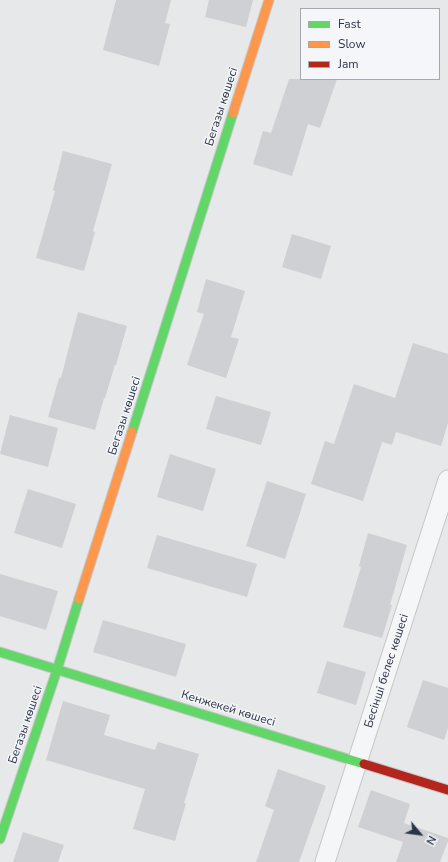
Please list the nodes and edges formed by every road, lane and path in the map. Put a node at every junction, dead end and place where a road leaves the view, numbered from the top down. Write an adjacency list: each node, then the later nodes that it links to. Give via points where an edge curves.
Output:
1 (269, 0): 4 (street, Бегазы көшесі)
2 (448, 480): 5 (street, Бесінші белес көшесі)
3 (0, 652): 4 (street, Кенжекей көшесі)
4 (57, 670): 5 (street, Кенжекей көшесі); 7 (street, Бегазы көшесі)
5 (358, 762): 6 (street, Кенжекей көшесі); 8 (street, Бесінші белес көшесі)
6 (448, 790)
7 (0, 839)
8 (325, 862)

